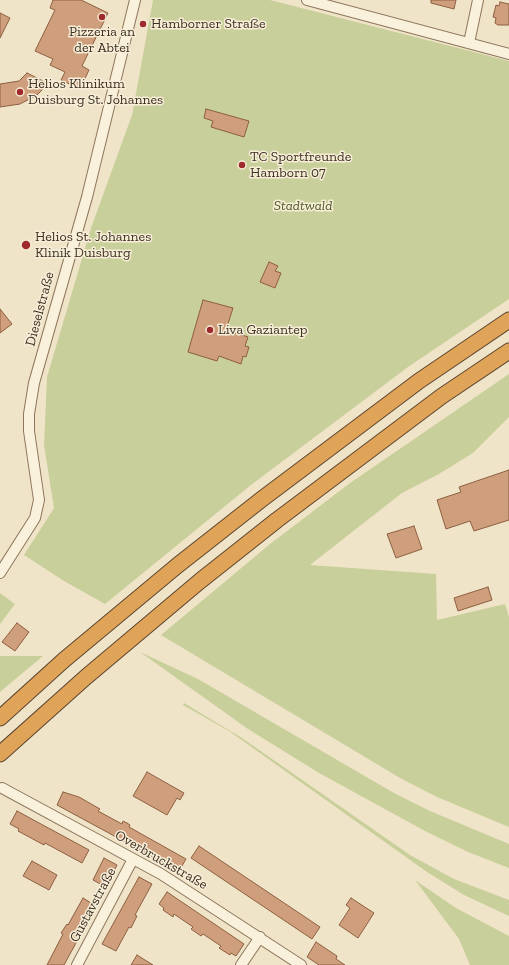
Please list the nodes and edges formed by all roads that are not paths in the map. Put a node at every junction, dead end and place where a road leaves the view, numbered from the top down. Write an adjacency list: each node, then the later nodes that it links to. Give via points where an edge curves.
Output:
1 (135, 0): 8 (street, Dieselstraße, via 87,197 34,383 29,432 39,500 35,518)
2 (307, 0): 4 (street)
3 (478, 0): 4 (street)
4 (469, 43): 5 (street)
5 (509, 54)
6 (509, 320): 9 (highway, via 419,381 262,499 64,660)
7 (509, 351): 10 (highway, via 442,396 277,520 86,677)
8 (0, 573)
9 (0, 718)
10 (0, 754)
11 (2, 788): 12 (street, Overbruckstraße)
12 (134, 859): 13 (street, Overbruckstraße); 14 (street, Gustavstraße)
13 (260, 937): 15 (street); 16 (street, Overbruckstraße)
14 (77, 965)
15 (242, 965)
16 (301, 965)

